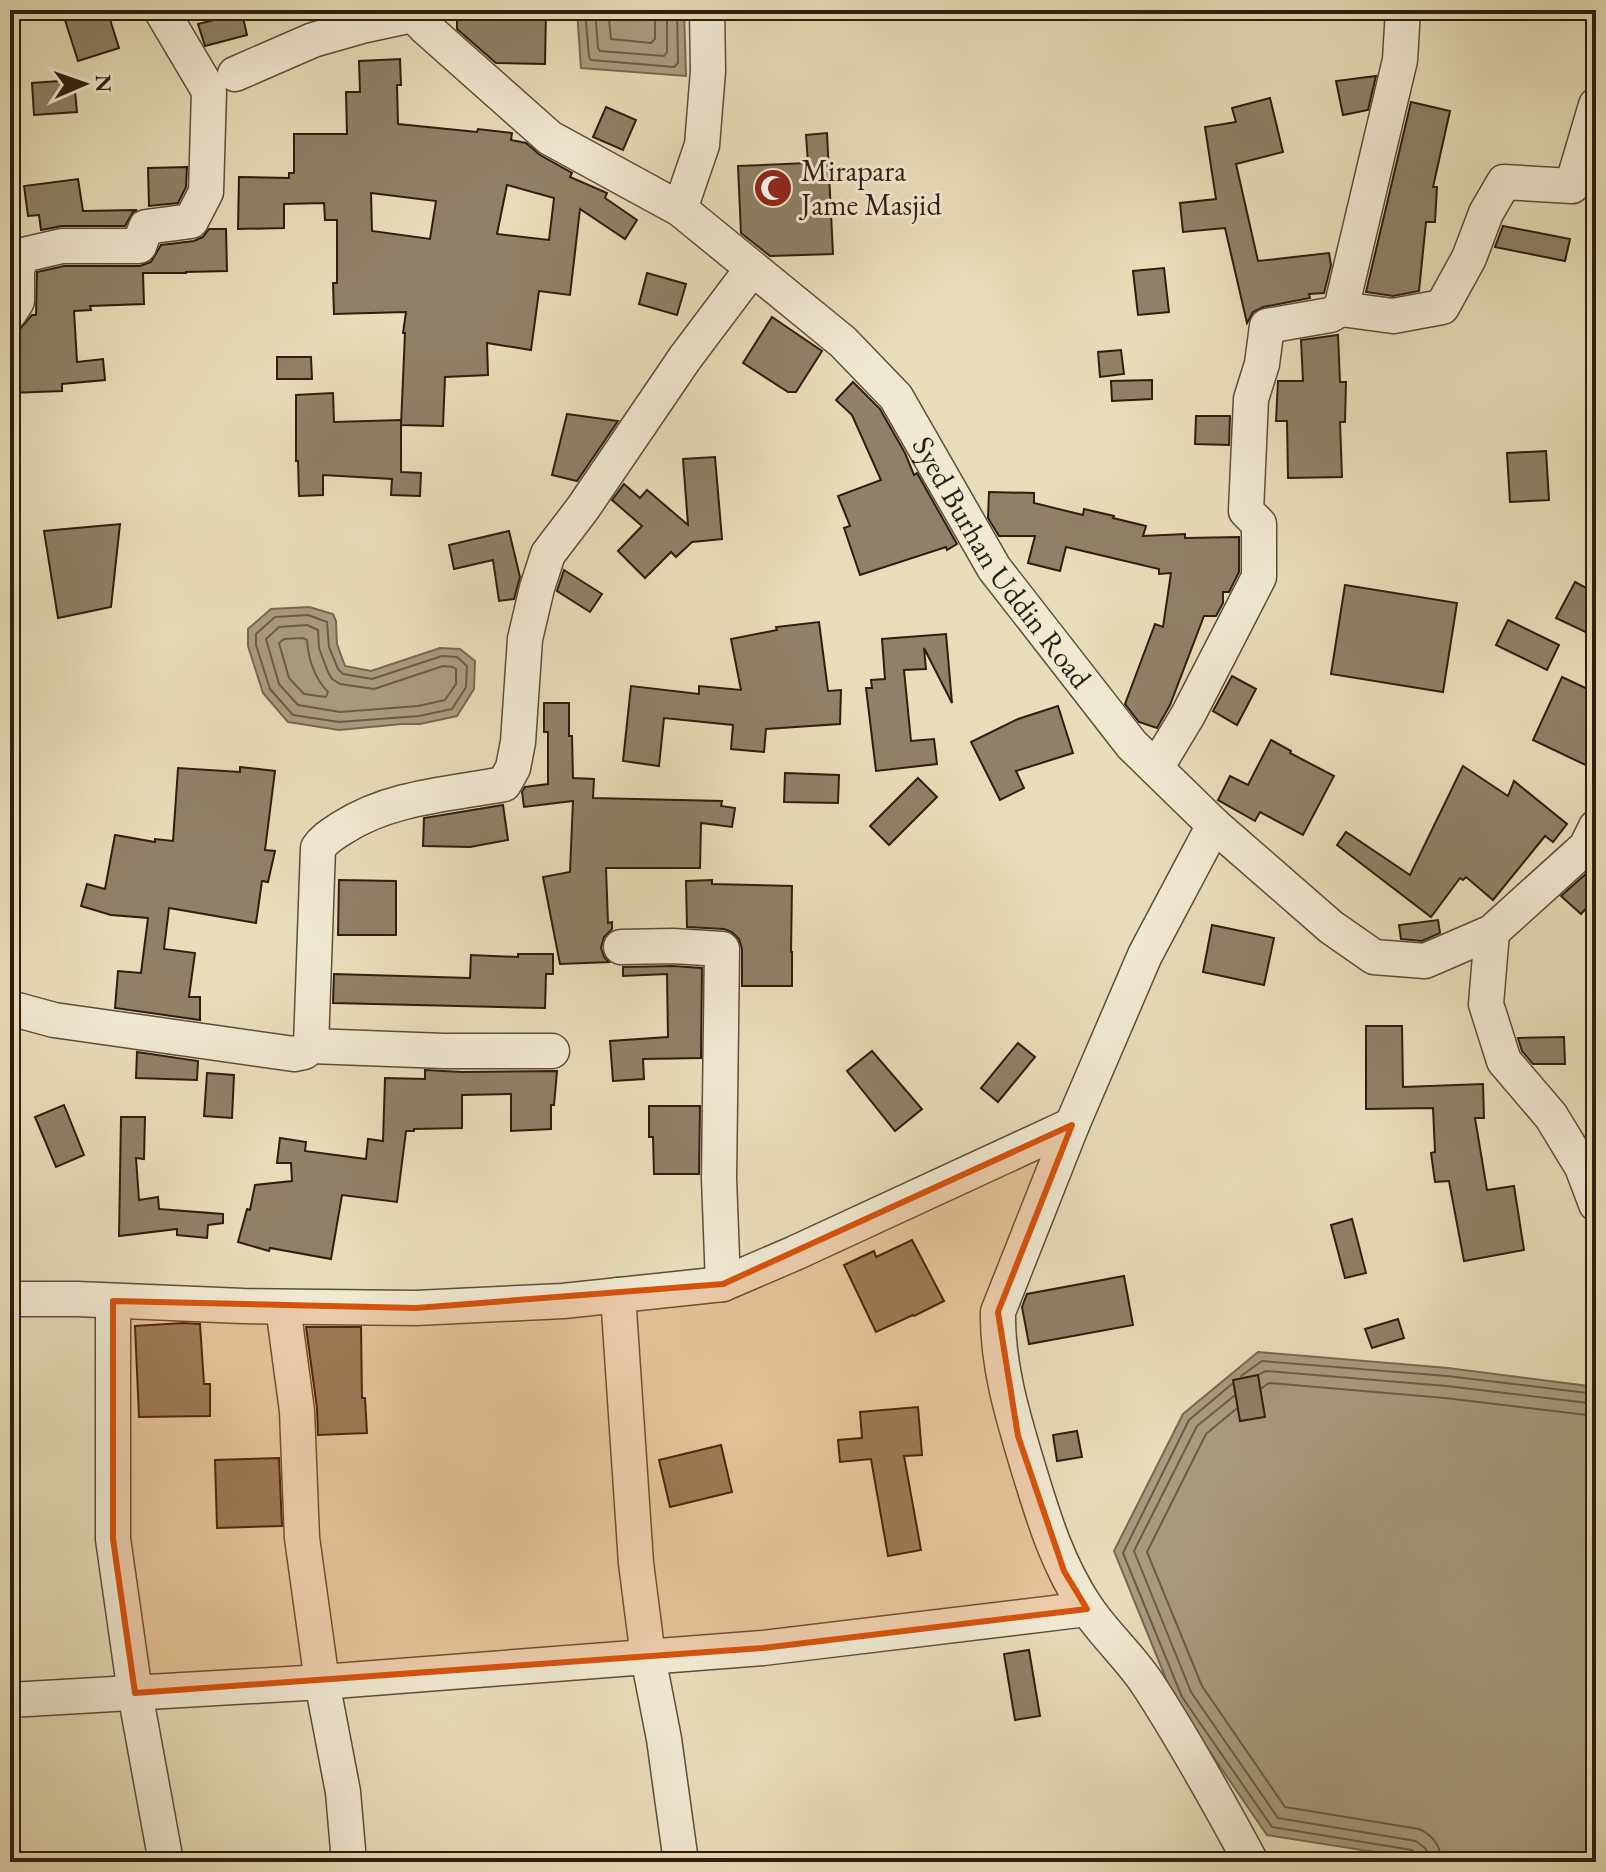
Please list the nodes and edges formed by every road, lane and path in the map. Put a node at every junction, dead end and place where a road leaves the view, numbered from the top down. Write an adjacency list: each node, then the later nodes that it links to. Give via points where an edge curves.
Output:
1 (161, 10): 10 (street, via 209,91 206,192 191,221 146,227 139,246 62,246 23,255 17,269 17,301)
2 (707, 10): 7 (street, via 702,145)
3 (1403, 10): 9 (street, via 1400,60)
4 (411, 12): 5 (street, via 313,40); 7 (street, Syed Burhan Uddin Road, via 550,138)
5 (235, 74)
6 (1596, 105): 9 (street, via 1572,186 1504,182 1442,307 1393,316)
7 (680, 209): 8 (street, Syed Burhan Uddin Road)
8 (752, 269): 11 (street, Syed Burhan Uddin Road, via 843,342 896,397 994,568 1132,745); 17 (street, via 548,554 525,639 518,742 504,784 401,802 359,817 318,848)
9 (1341, 309): 11 (street, via 1267,326 1251,399 1246,511 1259,524 1259,577)
10 (10, 312)
11 (1156, 768): 12 (street, Syed Burhan Uddin Road)
12 (1214, 825): 14 (street, Syed Burhan Uddin Road, via 1331,927 1374,957 1425,961); 19 (street, via 1145,955)
13 (1596, 827): 14 (street, Syed Burhan Uddin Road, via 1586,847)
14 (1492, 932): 20 (street, via 1486,1004 1504,1061 1551,1116 1582,1167)
15 (621, 947): 21 (street, via 722,949)
16 (10, 1008): 17 (street, via 54,1020 294,1054)
17 (311, 1046): 18 (street)
18 (552, 1051)
19 (1072, 1125): 21 (street); 26 (street, via 998,1312 998,1335 1018,1436 1046,1526)
20 (1596, 1204)
21 (723, 1284): 22 (street)
22 (618, 1295): 25 (street, via 416,1308); 27 (street, via 636,1563)
23 (10, 1299): 24 (street)
24 (113, 1301): 25 (street); 29 (street, via 113,1539)
25 (283, 1307): 28 (street, via 297,1411 302,1538)
26 (1087, 1609): 27 (street); 34 (street, via 1145,1679)
27 (648, 1657): 28 (street); 33 (street)
28 (322, 1682): 29 (street); 32 (street, via 343,1792)
29 (135, 1693): 30 (street); 31 (street)
30 (10, 1700)
31 (166, 1862)
32 (349, 1862)
33 (681, 1862)
34 (1251, 1862)

